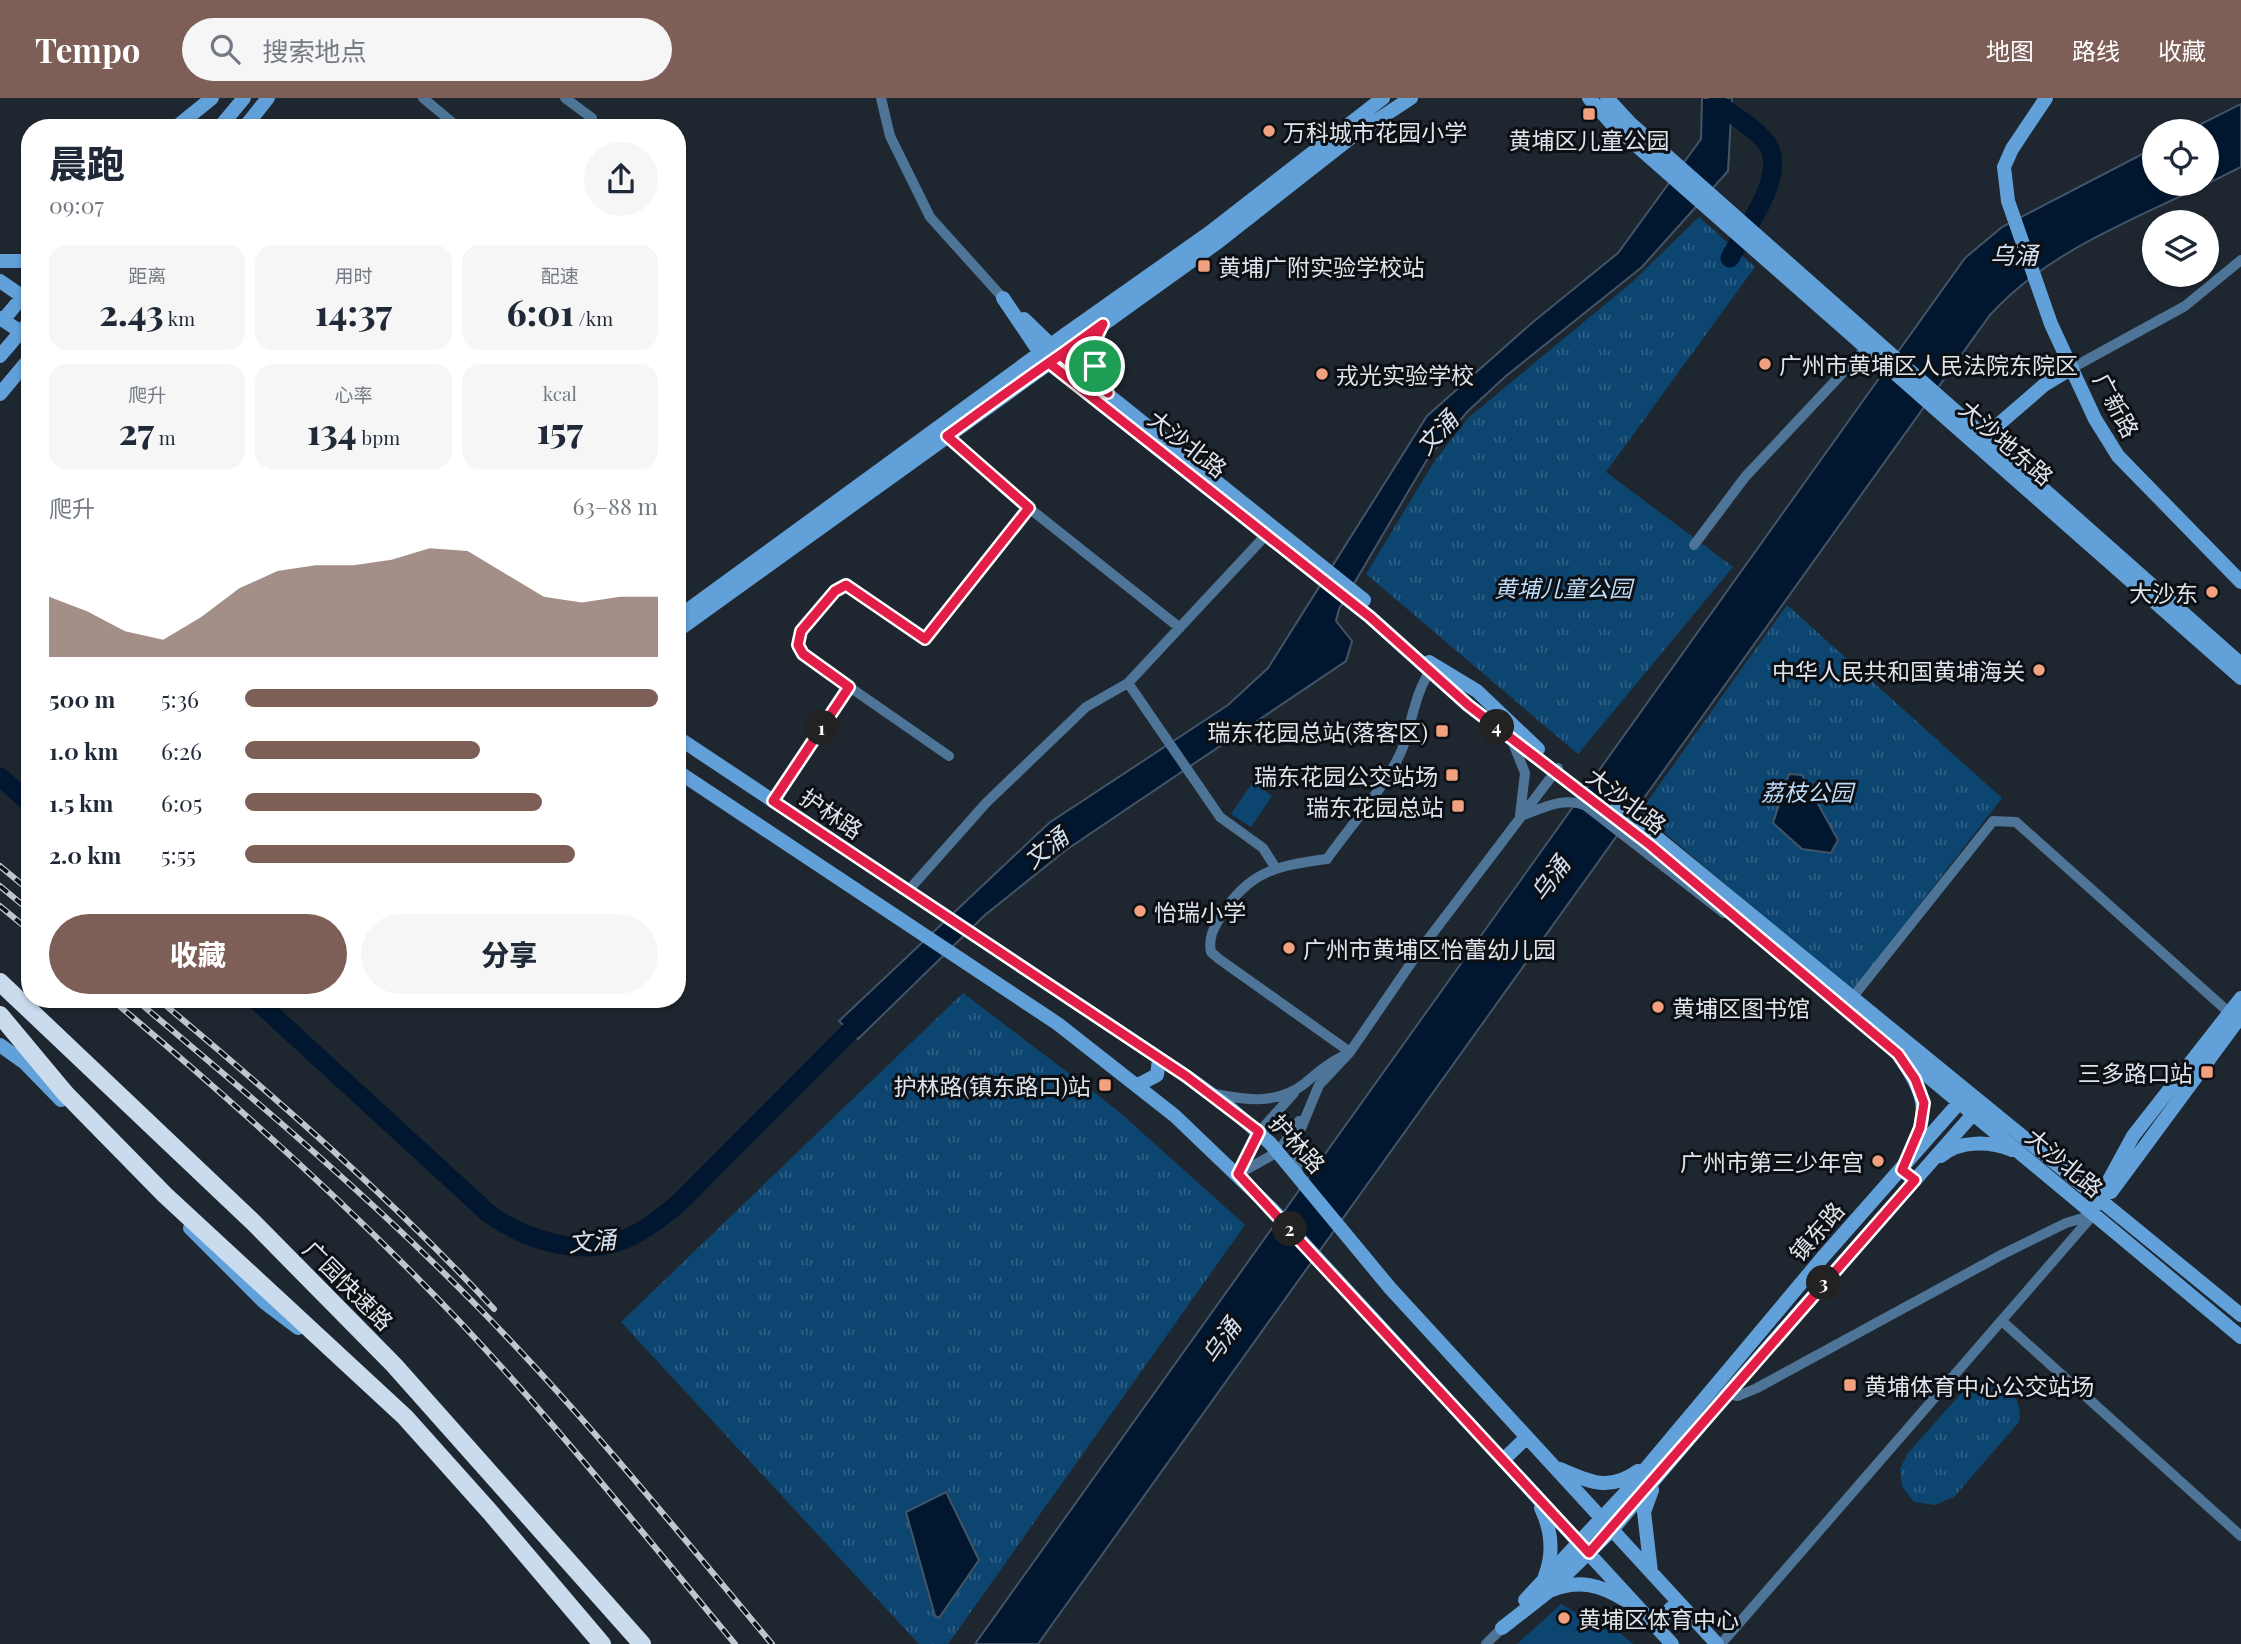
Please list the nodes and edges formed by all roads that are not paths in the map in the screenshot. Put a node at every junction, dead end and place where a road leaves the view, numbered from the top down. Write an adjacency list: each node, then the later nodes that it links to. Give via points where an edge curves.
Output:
1 (214, 98): 12 (street); 13 (street)
2 (244, 98): 14 (street)
3 (268, 98): 15 (street)
4 (423, 98): 16 (street)
5 (565, 98): 17 (street)
6 (881, 98): 25 (street, via 890,136 930,217)
7 (1383, 98): 32 (street)
8 (1411, 98): 28 (street, via 1353,136 1218,242)
9 (1589, 98): 18 (street, 大沙地东路, via 1612,124)
10 (1606, 98): 18 (street, 大沙地东路)
11 (2046, 98): 35 (street, 广新路, via 2004,167 2008,201 2051,324)
12 (187, 119)
13 (198, 119)
14 (226, 119)
15 (251, 119)
16 (448, 119)
17 (591, 119)
18 (1668, 163): 19 (street, 大沙地东路)
19 (1753, 239): 31 (street, 大沙地东路); 34 (street, 大沙地东路)
20 (2241, 260): 35 (street, via 2185,306)
21 (0, 261): 22 (street)
22 (21, 261)
23 (0, 281): 24 (street)
24 (21, 292)
25 (1003, 298): 32 (street, 大沙北路)
26 (21, 301): 27 (street)
27 (1, 319): 29 (street)
28 (1103, 324): 32 (street); 37 (street, via 1095,340 1095,366)
29 (21, 332)
30 (21, 332): 33 (street, bridge)
31 (1866, 348): 34 (street, 大沙地东路); 43 (street, via 1745,477)
32 (1050, 354): 37 (street, 大沙北路); 39 (street); 42 (street, 大沙北路)
33 (0, 356)
34 (1885, 357): 40 (street, 大沙地东路)
35 (2072, 368): 40 (street, via 2044,384); 45 (street, 广新路, via 2118,456)
36 (21, 369): 38 (street)
37 (1108, 393): 44 (street, 大沙北路)
38 (0, 394)
39 (943, 431): 41 (street); 46 (street); 47 (street)
40 (1979, 441): 49 (street, 大沙地东路); 51 (street, 大沙地东路)
41 (1029, 508): 48 (street); 53 (street, via 925,639 855,589 846,585 835,591 801,631 798,645 803,654)
42 (1266, 535): 44 (street, 大沙北路); 48 (street)
43 (1693, 545)
44 (1301, 555): 50 (street, 大沙北路, via 1397,644); 50 (street, 大沙北路, via 1377,610)
45 (2241, 582)
46 (686, 612)
47 (686, 624)
48 (1180, 628): 52 (street)
49 (2241, 664)
50 (1431, 669): 54 (street, 大沙北路); 57 (street, 大沙北路, via 1477,691); 62 (street, via 1415,699 1403,747 1327,859)
51 (2241, 678)
52 (1128, 683): 62 (street, via 1220,817 1263,848); 63 (street, via 1086,707 986,803)
53 (849, 687): 56 (street); 60 (street)
54 (1509, 736): 57 (street, 大沙北路); 61 (street, via 1525,773)
55 (686, 743): 60 (street, 护林路)
56 (949, 756)
57 (1556, 770): 59 (street, 大沙北路); 61 (street)
58 (686, 777): 75 (street, via 1077,1037)
59 (1576, 790): 61 (street); 65 (street, 大沙北路, via 1645,828); 73 (street, 大沙北路)
60 (773, 801): 63 (street, 护林路)
61 (1520, 816): 72 (street)
62 (1275, 867): 72 (street, via 1235,895 1212,931 1211,951)
63 (907, 892): 74 (street, 护林路)
64 (0, 982): 67 (highway, 广园快速路)
65 (1852, 998): 70 (street, via 1993,821 2017,822); 78 (street, 大沙北路)
66 (2241, 998): 70 (street)
67 (21, 1002)
68 (27, 1008): 110 (highway, 广园快速路, via 254,1223 394,1365)
69 (0, 1015): 93 (highway, via 65,1093 165,1195)
70 (2237, 1018): 88 (street, via 2133,1136)
71 (0, 1044): 93 (street, via 25,1063 265,1303)
72 (1350, 1052): 76 (street, via 1318,1069); 79 (street, via 1319,1085)
73 (1898, 1054): 78 (street, 大沙北路); 84 (street, via 1924,1103 1920,1128)
74 (1159, 1059): 75 (street, via 1157,1075); 77 (street, 护林路)
75 (1138, 1085): 85 (street)
76 (1302, 1085): 77 (street, via 1287,1094 1258,1100); 81 (street)
77 (1210, 1093): 81 (street, 护林路)
78 (1964, 1097): 80 (street); 84 (street, 镇东路); 88 (street, 大沙北路)
79 (1309, 1108): 82 (street); 87 (street, via 1297,1138)
80 (1974, 1113): 83 (street, 大沙北路); 86 (street, 镇东路)
81 (1259, 1132): 82 (street, 护林路); 85 (street)
82 (1278, 1152): 85 (street); 87 (street, 护林路)
83 (2016, 1152): 86 (street, via 1989,1144 1960,1147 1948,1150); 89 (street, 大沙北路)
84 (1902, 1170): 86 (street); 97 (street, 镇东路, via 1823,1256)
85 (1238, 1174): 96 (street)
86 (1920, 1175): 94 (street, 镇东路)
87 (1299, 1176): 95 (street, 护林路, via 1390,1288)
88 (2101, 1199): 89 (street); 90 (street, 大沙北路)
89 (2093, 1215): 91 (street); 92 (street, 大沙北路); 94 (street, via 2003,1254 1747,1393)
90 (2241, 1315)
91 (2003, 1322): 101 (street); 113 (street)
92 (2241, 1337)
93 (358, 1373): 109 (highway, via 405,1417 490,1511)
94 (1727, 1394): 97 (street, 镇东路)
95 (1527, 1437): 96 (street); 98 (street, 护林路)
96 (1503, 1460): 99 (street)
97 (1656, 1467): 98 (street, via 1615,1484 1593,1482); 100 (street, 镇东路); 103 (street, via 1644,1512)
98 (1556, 1468): 100 (street, 护林路)
99 (1535, 1494): 102 (street); 104 (street, via 1551,1535)
100 (1607, 1525): 102 (street, 镇东路); 103 (street, 护林路)
101 (2241, 1536)
102 (1584, 1548): 104 (street, 镇东路); 106 (street)
103 (1651, 1574): 105 (street, 护林路)
104 (1545, 1588): 106 (street, via 1594,1585); 108 (street, 镇东路)
105 (1678, 1602): 107 (street); 113 (street, 护林路)
106 (1641, 1611): 107 (street)
107 (1654, 1624): 112 (street)
108 (1502, 1628): 111 (street)
109 (602, 1644)
110 (642, 1644)
111 (1486, 1644)
112 (1672, 1644)
113 (1719, 1644)

